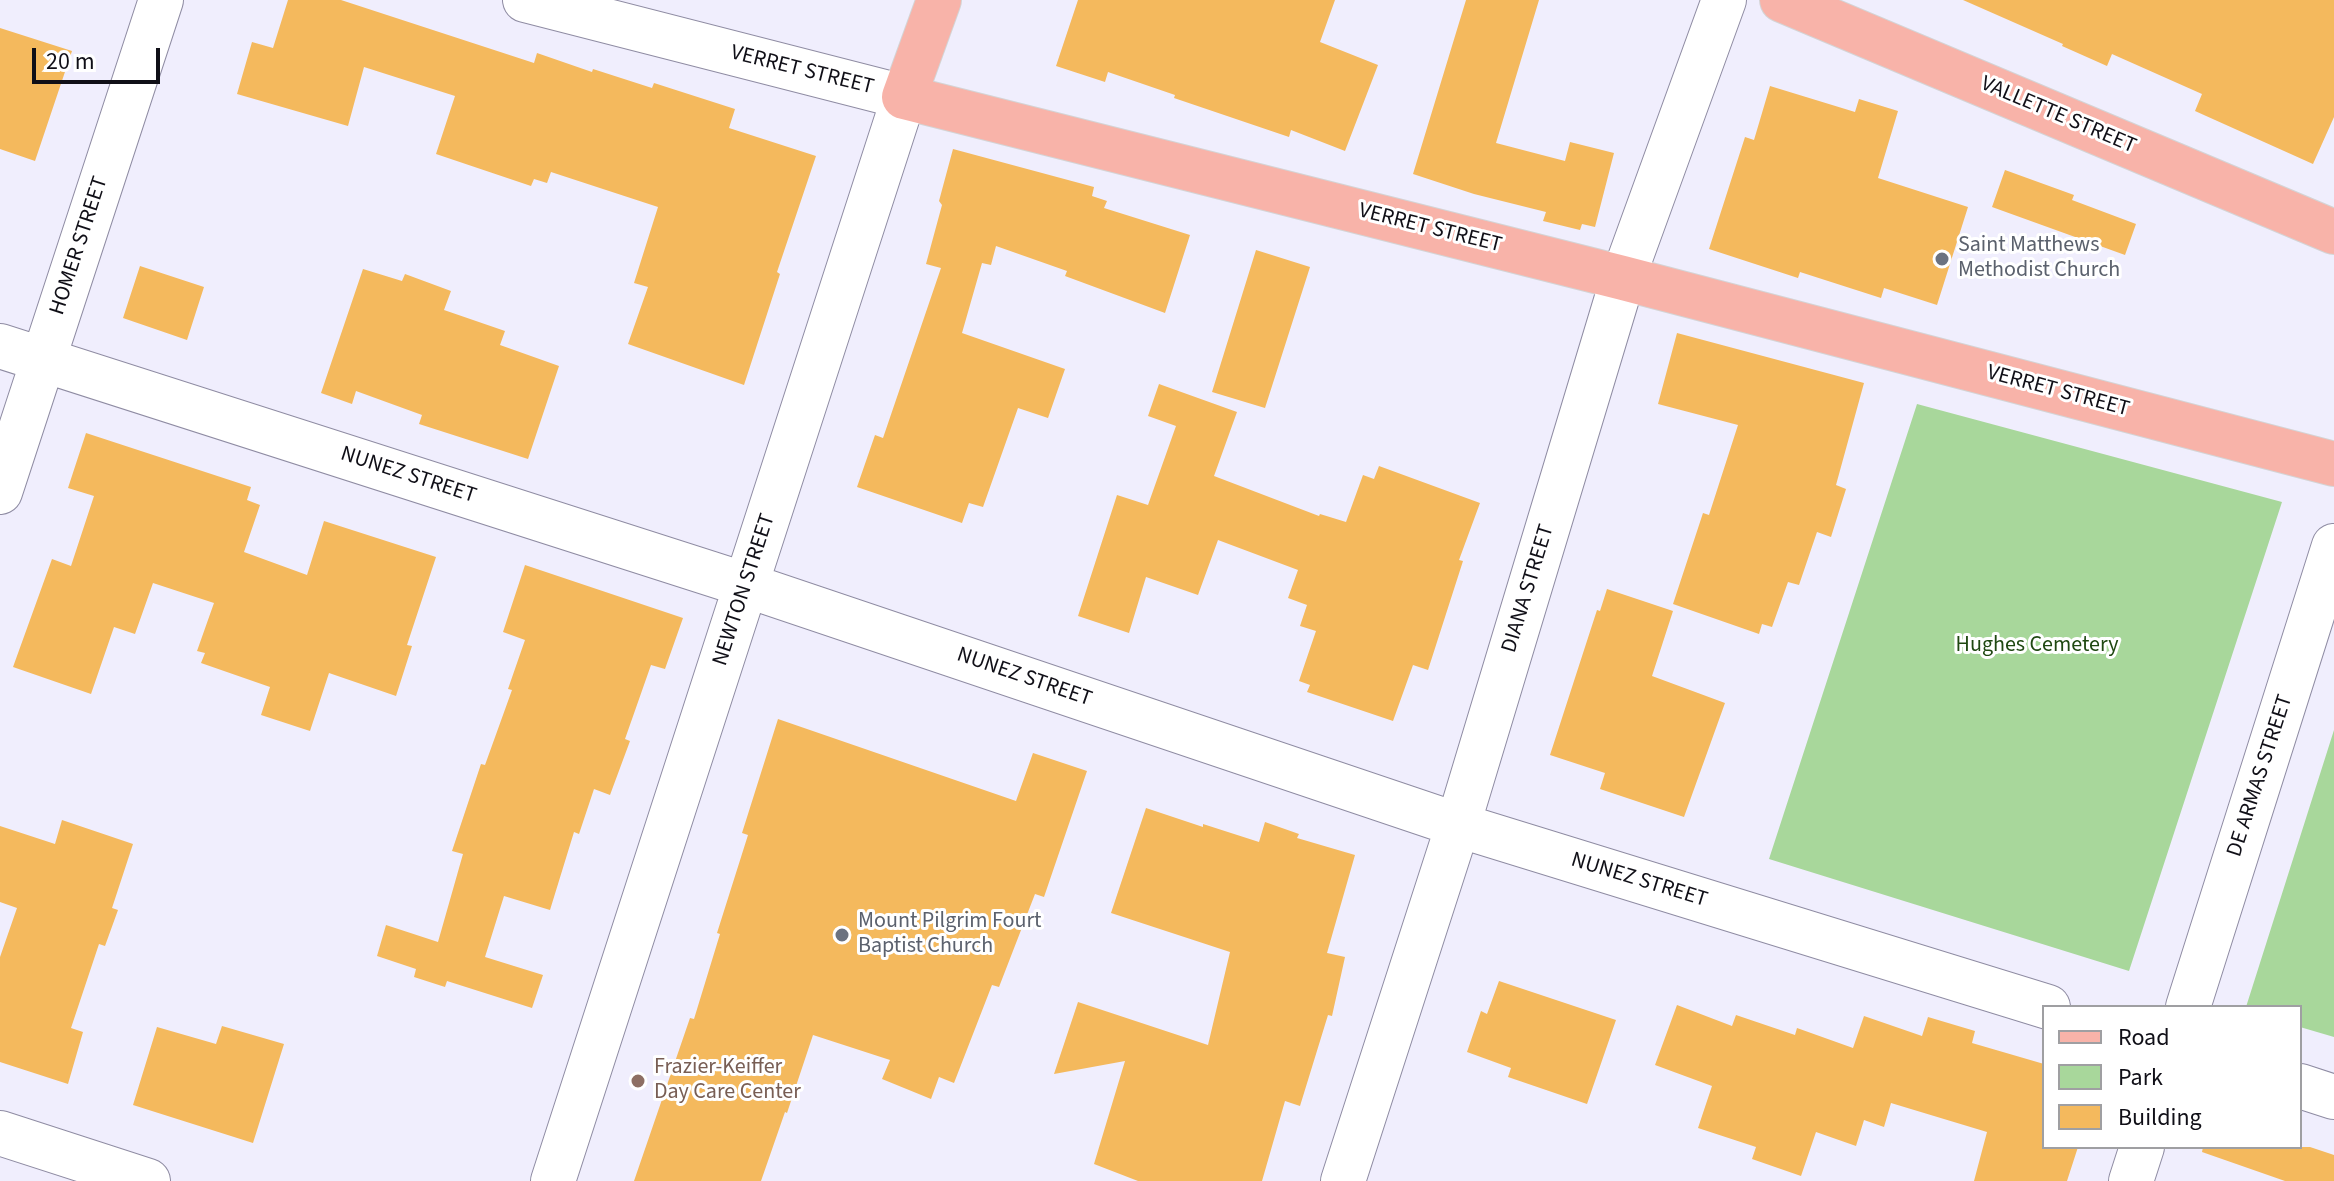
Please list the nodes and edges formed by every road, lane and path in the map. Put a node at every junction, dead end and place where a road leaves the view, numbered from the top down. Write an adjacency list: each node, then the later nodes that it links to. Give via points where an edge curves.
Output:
1 (161, 0): 10 (street, HOMER STREET)
2 (525, 0): 6 (street, VERRET STREET)
3 (939, 0): 6 (main road, NEWTON STREET)
4 (1724, 0): 8 (street, DIANA STREET)
5 (1782, 0): 7 (main road, VALLETTE STREET)
6 (904, 97): 8 (main road, VERRET STREET); 14 (street, NEWTON STREET)
7 (2334, 232)
8 (1623, 278): 11 (main road, VERRET STREET); 15 (street, DIANA STREET)
9 (0, 346): 10 (street, NUNEZ STREET)
10 (43, 359): 12 (street, HOMER STREET); 14 (street, NUNEZ STREET)
11 (2334, 464)
12 (0, 492)
13 (2334, 546): 17 (street, DE ARMAS STREET)
14 (746, 585): 15 (street, NUNEZ STREET); 23 (street, NEWTON STREET)
15 (1458, 825): 16 (street, NUNEZ STREET); 24 (street, DIANA STREET)
16 (2042, 1005)
17 (2189, 1005)
18 (2302, 1087): 19 (street)
19 (2334, 1097)
20 (0, 1133): 22 (street)
21 (2141, 1149): 25 (street)
22 (148, 1181)
23 (553, 1181)
24 (1343, 1181)
25 (2131, 1181)

